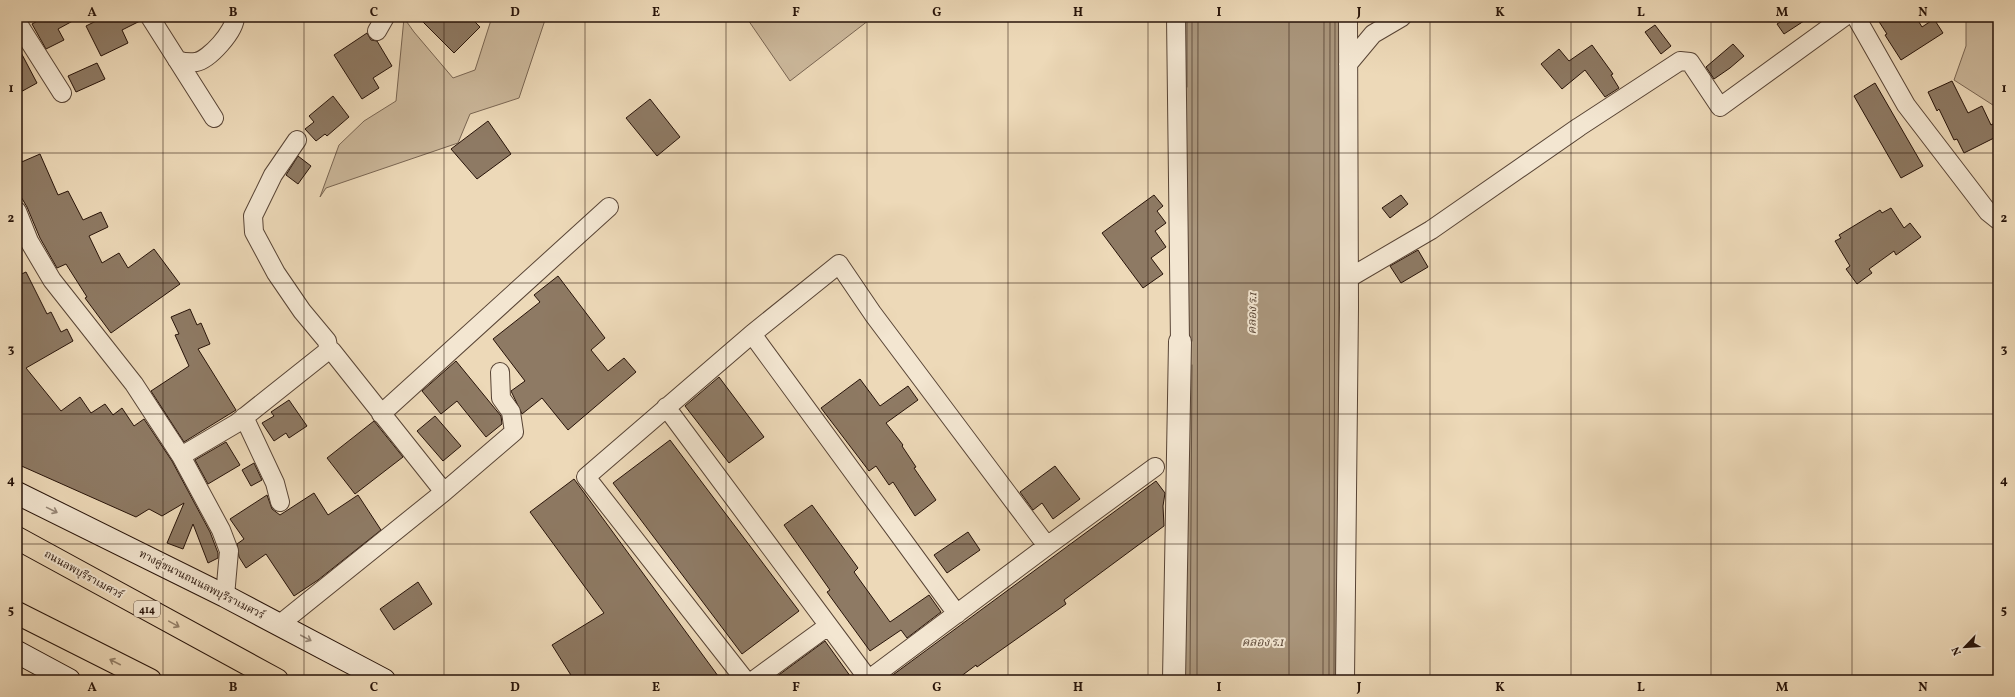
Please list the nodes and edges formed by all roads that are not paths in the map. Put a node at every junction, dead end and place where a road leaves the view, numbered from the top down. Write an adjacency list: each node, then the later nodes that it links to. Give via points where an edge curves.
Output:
1 (150, 17): 9 (street)
2 (235, 17): 9 (street, via 225,37 209,56 196,62)
3 (1176, 17): 19 (street)
4 (1348, 17): 10 (street)
5 (1402, 17): 10 (street, via 1373,34)
6 (1844, 17): 17 (street, via 1720,107 1690,62 1680,61 1585,123 1431,230)
7 (1856, 17): 16 (street, via 1906,105 1988,212)
8 (17, 22): 11 (street)
9 (177, 60): 12 (street)
10 (1348, 64): 17 (street)
11 (62, 93)
12 (214, 118)
13 (297, 140): 20 (street, via 274,175 253,216 254,232 276,273 327,341)
14 (609, 207): 23 (street)
15 (17, 211): 25 (street, via 29,241 52,280 134,384)
16 (1998, 220)
17 (1349, 278): 46 (street)
18 (752, 334): 22 (street); 31 (street, via 840,264 873,314); 34 (street)
19 (1180, 342): 45 (main road)
20 (328, 352): 23 (street, via 332,351); 24 (street)
21 (500, 372): 27 (street, via 501,398 510,412 514,432)
22 (666, 407): 36 (street); 42 (street, via 586,477)
23 (381, 414): 27 (street)
24 (244, 417): 25 (street); 29 (street, via 275,483)
25 (181, 456): 32 (street, via 221,530 229,551)
26 (1155, 467): 31 (street)
27 (444, 492): 35 (street)
28 (17, 493): 32 (main road, ทางคู่ขนานถนนลพบุรีราเมศวร์, one-way to 32)
29 (280, 502)
30 (17, 538): 40 (main road, ถนนลพบุรีราเมศวร์ / 414, one-way to 40)
31 (1047, 546): 34 (street)
32 (225, 596): 35 (main road, ทางคู่ขนานถนนลพบุรีราเมศวร์)
33 (20, 614): 39 (main road, one-way to 33)
34 (957, 614): 44 (street)
35 (280, 624): 41 (main road, ทางคู่ขนานถนนลพบุรีราเมศวร์, one-way to 41)
36 (828, 626): 43 (street); 44 (street)
37 (17, 652): 38 (main road)
38 (69, 680)
39 (150, 680)
40 (277, 680)
41 (384, 680)
42 (746, 680)
43 (754, 680)
44 (869, 680)
45 (1174, 680)
46 (1346, 680)

